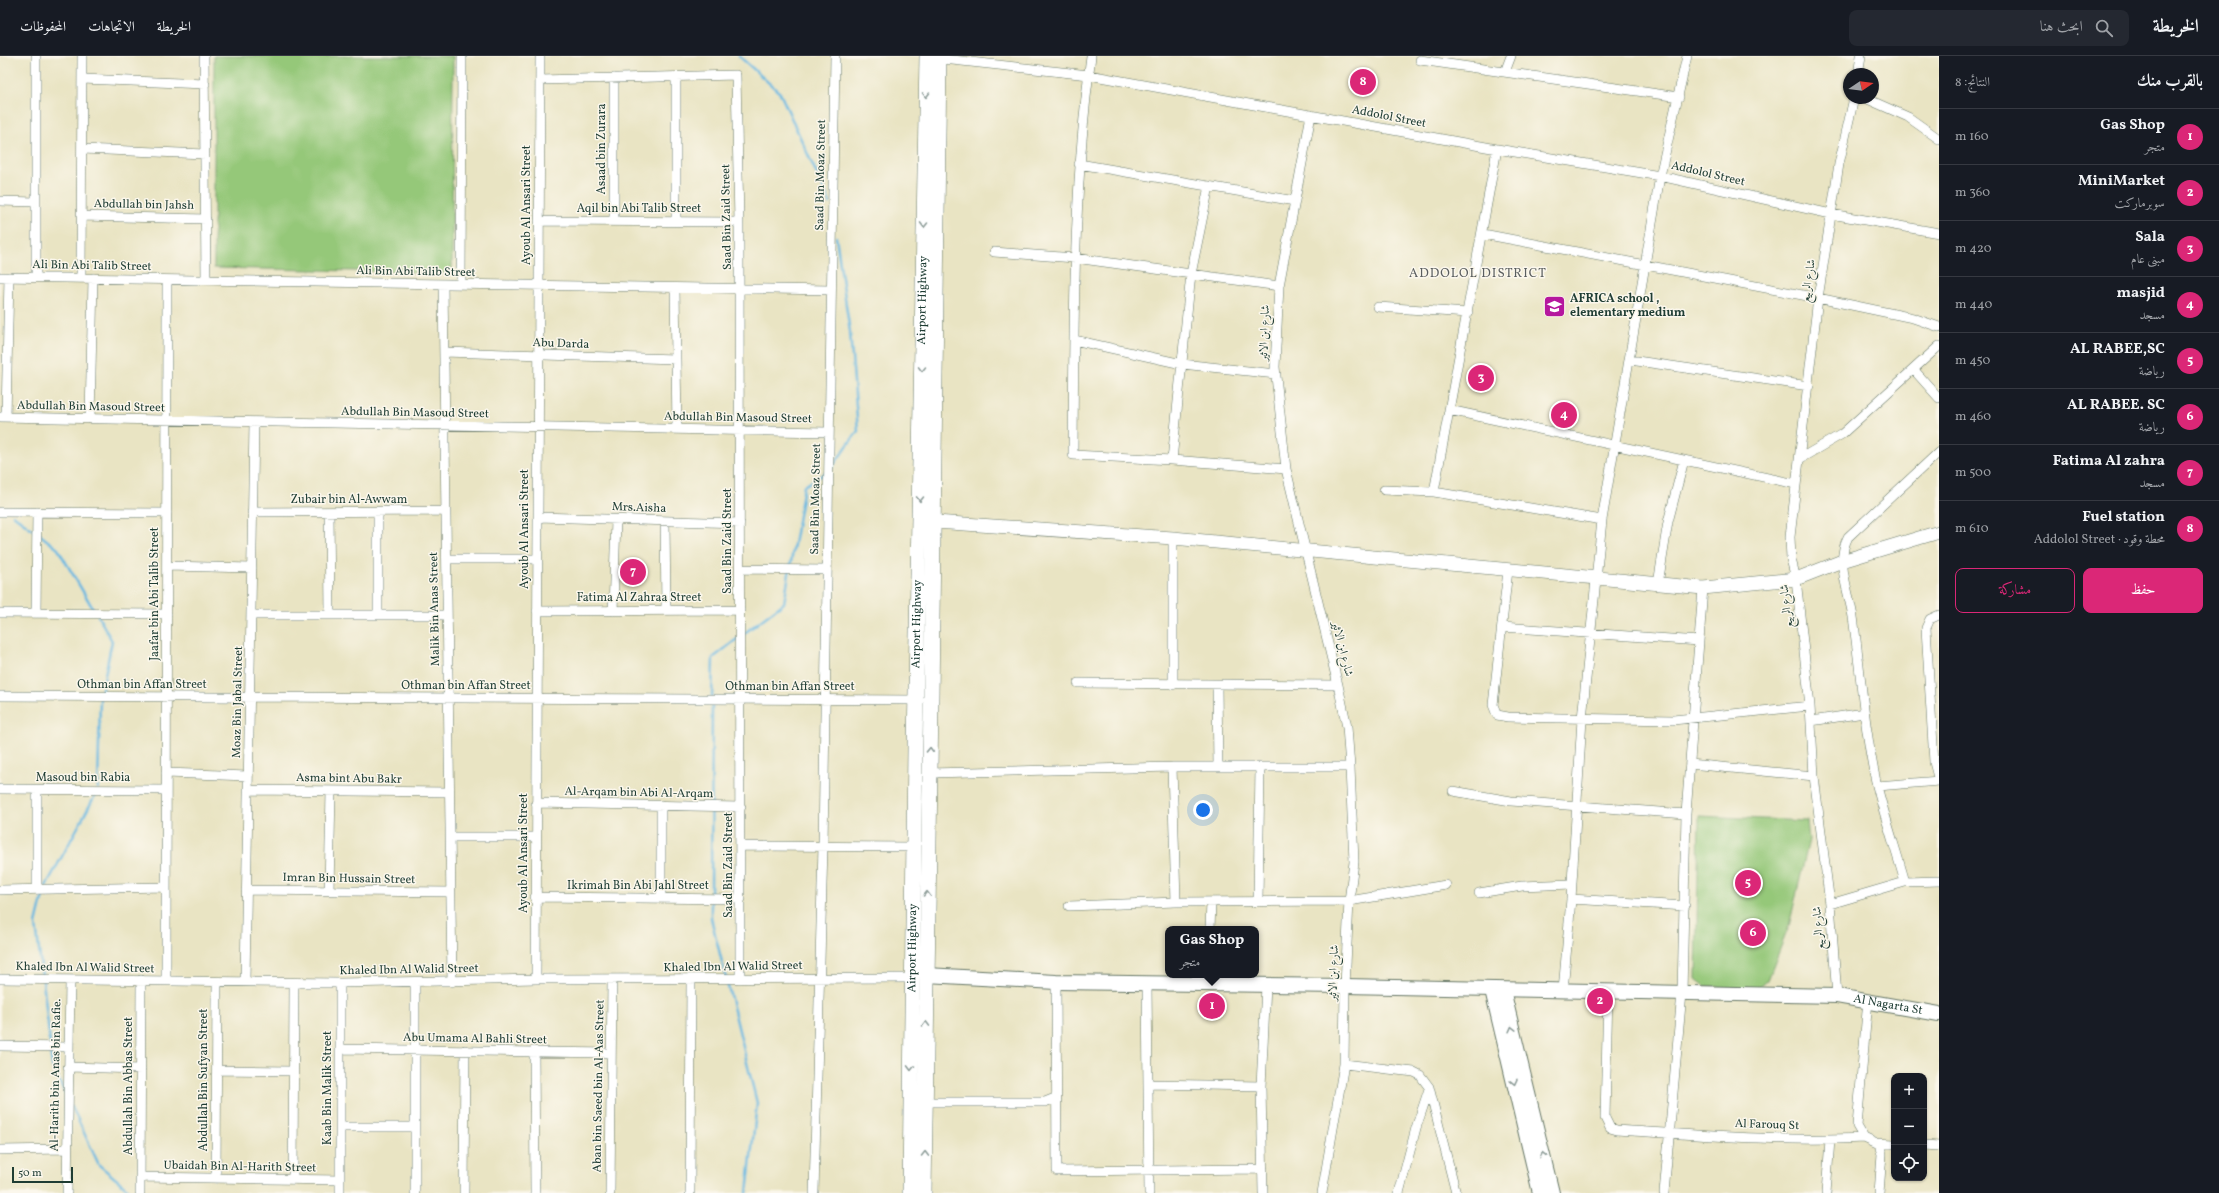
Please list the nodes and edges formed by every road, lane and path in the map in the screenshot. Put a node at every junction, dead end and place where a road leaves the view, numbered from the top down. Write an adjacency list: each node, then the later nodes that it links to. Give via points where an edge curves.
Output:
1 (36, 56): 34 (street)
2 (82, 56): 18 (street)
3 (204, 56): 20 (street)
4 (462, 56): 55 (street)
5 (540, 56): 19 (street, Ayoub Al Ansari Street)
6 (835, 56): 60 (street, Saad Bin Moaz Street)
7 (1092, 56): 15 (street)
8 (1511, 56): 14 (street)
9 (1688, 56): 21 (street)
10 (1861, 56): 13 (street)
11 (931, 57): 15 (street, Addolol Street); 106 (highway, Airport Highway); 149 (highway, Airport Highway, one-way to 149)
12 (1420, 60): 14 (street)
13 (1859, 68)
14 (1504, 72): 21 (street)
15 (1089, 75): 24 (street, Addolol Street); 29 (street)
16 (676, 77): 17 (street); 40 (street); 41 (street, Saad Bin Zaid Street, via 736,75)
17 (614, 78): 19 (street); 39 (street, Asaad bin Zurara)
18 (82, 79): 20 (street); 26 (street)
19 (540, 80): 38 (street, Ayoub Al Ansari Street)
20 (205, 84): 28 (street)
21 (1679, 97): 30 (street)
22 (1853, 104): 35 (street, شارع الربيع)
23 (1879, 104): 25 (street, via 1908,117)
24 (1311, 115): 27 (street, Addolol Street); 33 (street, شارع ابن الاثير)
25 (1939, 139)
26 (82, 149): 28 (street); 36 (street)
27 (1497, 149): 30 (street, Addolol Street); 43 (street)
28 (205, 154): 37 (street)
29 (1079, 164): 31 (street); 45 (street)
30 (1660, 176): 35 (street, Addolol Street); 46 (street)
31 (1209, 186): 33 (street); 47 (street)
32 (0, 201): 34 (street)
33 (1295, 201): 57 (street, شارع ابن الاثير)
34 (36, 202): 49 (street)
35 (1831, 214): 42 (street, Addolol Street); 61 (street, شارع الربيع)
36 (81, 216): 37 (street, Abdullah bin Jahsh); 50 (street)
37 (206, 219): 53 (street)
38 (539, 221): 39 (street, Aqil bin Abi Talib Street); 56 (street, Ayoub Al Ansari Street)
39 (614, 221): 40 (street, Aqil bin Abi Talib Street)
40 (676, 221): 41 (street, Aqil bin Abi Talib Street)
41 (739, 222): 59 (street, Saad Bin Zaid Street)
42 (1939, 233)
43 (1483, 234): 46 (street); 63 (street)
44 (994, 252): 45 (street)
45 (1075, 258): 47 (street); 65 (street)
46 (1646, 266): 61 (street); 70 (street)
47 (1191, 274): 57 (street); 71 (street)
48 (4, 277): 49 (street, Ali Bin Abi Talib Street); 77 (street)
49 (36, 277): 50 (street, Ali Bin Abi Talib Street)
50 (81, 278): 51 (street, Ali Bin Abi Talib Street)
51 (93, 278): 52 (street, Ali Bin Abi Talib Street); 78 (street)
52 (167, 280): 53 (street, Ali Bin Abi Talib Street); 79 (street, Jaafar bin Abi Talib Street)
53 (206, 280): 54 (street, Ali Bin Abi Talib Street)
54 (443, 284): 55 (street, Ali Bin Abi Talib Street); 67 (street, Malik Bin Anas Street)
55 (461, 284): 56 (street, Ali Bin Abi Talib Street)
56 (539, 286): 58 (street, Ali Bin Abi Talib Street); 68 (street, Ayoub Al Ansari Street)
57 (1279, 286): 73 (street, شارع ابن الاثير)
58 (675, 288): 59 (street, Ali Bin Abi Talib Street); 69 (street)
59 (739, 289): 60 (street, Ali Bin Abi Talib Street); 84 (street, Saad Bin Zaid Street)
60 (831, 290): 85 (street, Saad Bin Moaz Street)
61 (1818, 298): 64 (street, via 1913,318); 74 (street, شارع الربيع)
62 (1378, 307): 63 (street)
63 (1468, 313): 76 (street)
64 (1939, 327)
65 (1074, 340): 71 (street); 89 (street, via 1073,455)
66 (1939, 346): 72 (street)
67 (444, 352): 68 (street, Abu Darda); 81 (street, Malik Bin Anas Street)
68 (538, 355): 69 (street, Abu Darda); 82 (street, Ayoub Al Ansari Street)
69 (676, 359): 83 (street)
70 (1630, 360): 74 (street); 86 (street)
71 (1182, 364): 73 (street); 89 (street)
72 (1914, 370): 75 (street); 88 (street, via 1842,434)
73 (1276, 374): 91 (street, شارع ابن الاثير)
74 (1809, 386): 88 (street, شارع الربيع)
75 (1939, 398)
76 (1449, 410): 86 (street); 94 (street)
77 (3, 417): 78 (street, Abdullah Bin Masoud Street)
78 (90, 419): 79 (street, Abdullah Bin Masoud Street)
79 (167, 420): 80 (street, Abdullah Bin Masoud Street); 101 (street, Jaafar bin Abi Talib Street)
80 (254, 422): 81 (street, Abdullah Bin Masoud Street); 98 (street, Moaz Bin Jabal Street)
81 (445, 425): 82 (street, Abdullah Bin Masoud Street); 95 (street, Malik Bin Anas Street)
82 (538, 427): 83 (street, Abdullah Bin Masoud Street); 102 (street, Ayoub Al Ansari Street)
83 (677, 429): 84 (street, Abdullah Bin Masoud Street)
84 (740, 430): 85 (street, Abdullah Bin Masoud Street); 107 (street, Saad Bin Zaid Street)
85 (829, 432): 117 (street, Saad Bin Moaz Street)
86 (1613, 445): 90 (street); 104 (street)
87 (1939, 452): 113 (street, via 1848,537)
88 (1801, 458): 92 (street, شارع الربيع)
89 (1172, 460): 91 (street)
90 (1684, 460): 92 (street); 121 (street, via 1668,522)
91 (1286, 469): 110 (street, شارع ابن الاثير)
92 (1796, 484): 120 (street, شارع الربيع, via 1790,537 1791,559)
93 (1384, 490): 94 (street)
94 (1434, 492): 104 (street)
95 (446, 511): 100 (street, Zubair bin Al-Awwam); 111 (street, Malik Bin Anas Street)
96 (0, 512): 97 (street)
97 (37, 512): 101 (street); 128 (street)
98 (252, 512): 99 (street, Zubair bin Al-Awwam); 115 (street, Moaz Bin Jabal Street)
99 (329, 512): 100 (street, Zubair bin Al-Awwam); 131 (street)
100 (378, 512): 132 (street)
101 (167, 513): 114 (street, Jaafar bin Abi Talib Street)
102 (538, 517): 103 (street, Mrs.Aisha); 112 (street, Ayoub Al Ansari Street)
103 (616, 520): 105 (street, Mrs.Aisha); 126 (street)
104 (1602, 520): 119 (street)
105 (665, 521): 107 (street, Mrs.Aisha); 123 (street)
106 (935, 522): 109 (main road); 150 (highway, Airport Highway)
107 (740, 523): 116 (street, Saad Bin Zaid Street)
108 (1939, 532): 113 (main road)
109 (1173, 538): 110 (main road); 139 (street)
110 (1306, 551): 118 (main road); 140 (street, شارع ابن الاثير)
111 (447, 559): 112 (street); 133 (street, Malik Bin Anas Street)
112 (537, 559): 125 (street, Ayoub Al Ansari Street)
113 (1842, 561): 120 (main road); 152 (street, via 1851,603)
114 (167, 566): 115 (street); 129 (street, Jaafar bin Abi Talib Street)
115 (252, 568): 130 (street, Moaz Bin Jabal Street)
116 (740, 569): 117 (street); 124 (street, Saad Bin Zaid Street)
117 (827, 570): 148 (street, Saad Bin Moaz Street)
118 (1508, 570): 119 (main road); 135 (street)
119 (1596, 578): 121 (main road); 136 (street)
120 (1796, 579): 122 (main road); 151 (street, شارع الربيع)
121 (1658, 584): 122 (main road)
122 (1703, 588): 137 (street)
123 (666, 610): 124 (street, Fatima Al Zahraa Street); 126 (street, Fatima Al Zahraa Street)
124 (740, 610): 147 (street, Saad Bin Zaid Street)
125 (537, 611): 126 (street, Fatima Al Zahraa Street); 146 (street, Ayoub Al Ansari Street)
126 (614, 611)
127 (0, 613): 128 (street)
128 (36, 614): 129 (street)
129 (167, 614): 143 (street, Jaafar bin Abi Talib Street)
130 (251, 615): 131 (street); 144 (street, Moaz Bin Jabal Street)
131 (330, 615): 132 (street)
132 (378, 615): 133 (street)
133 (448, 615): 145 (street, Malik Bin Anas Street)
134 (1939, 615): 165 (street, via 1930,619 1926,628 1934,762)
135 (1502, 627): 136 (street); 154 (street, via 1493,705 1497,715)
136 (1590, 634): 137 (street); 154 (street)
137 (1699, 641): 153 (street)
138 (1078, 683): 139 (street)
139 (1173, 685): 141 (street)
140 (1338, 685): 141 (street); 160 (street, شارع ابن الاثير, via 1347,728)
141 (1217, 686): 158 (street)
142 (0, 696): 143 (street, Othman bin Affan Street)
143 (166, 697): 144 (street, Othman bin Affan Street); 161 (street, Jaafar bin Abi Talib Street)
144 (250, 697): 145 (street, Othman bin Affan Street); 163 (street, Moaz Bin Jabal Street)
145 (448, 698): 146 (street, Othman bin Affan Street); 173 (street, Malik Bin Anas Street)
146 (536, 698): 147 (street, Othman bin Affan Street); 174 (street, Ayoub Al Ansari Street)
147 (740, 699): 148 (street, Othman bin Affan Street); 176 (street, Saad Bin Zaid Street)
148 (825, 699): 149 (street, Othman bin Affan Street); 182 (street, Saad Bin Moaz Street)
149 (916, 700): 150 (street, Othman bin Affan Street); 183 (highway, Airport Highway)
150 (932, 700): 162 (highway, Airport Highway, one-way to 150)
151 (1810, 706): 153 (street); 155 (street, شارع الربيع)
152 (1864, 713): 155 (street); 166 (street)
153 (1693, 718): 154 (street, via 1647,721); 156 (street)
154 (1582, 719): 177 (street)
155 (1811, 721): 164 (street, شارع الربيع)
156 (1690, 764): 164 (street); 178 (street)
157 (1172, 767): 158 (street); 162 (street); 200 (street)
158 (1218, 767): 159 (street)
159 (1260, 767): 160 (street); 202 (street)
160 (1350, 768): 199 (street, شارع ابن الاثير, via 1354,862)
161 (166, 773): 163 (street); 169 (street, Jaafar bin Abi Talib Street)
162 (930, 773): 207 (highway, Airport Highway, one-way to 162)
163 (248, 776): 170 (street, Moaz Bin Jabal Street)
164 (1814, 776): 203 (street, شارع الربيع)
165 (1939, 781): 166 (street)
166 (1877, 786): 185 (street)
167 (0, 789): 168 (street, Masoud bin Rabia)
168 (37, 790): 169 (street, Masoud bin Rabia); 190 (street)
169 (166, 790): 188 (street, Jaafar bin Abi Talib Street)
170 (248, 790): 171 (street, Asma bint Abu Bakr); 191 (street, Moaz Bin Jabal Street)
171 (331, 791): 173 (street, Asma bint Abu Bakr); 192 (street)
172 (1453, 791): 177 (street, via 1511,801)
173 (450, 792): 179 (street, Malik Bin Anas Street)
174 (536, 802): 175 (street, Al-Arqam bin Abi Al-Arqam); 180 (street, Ayoub Al Ansari Street)
175 (661, 805): 176 (street, Al-Arqam bin Abi Al-Arqam); 196 (street)
176 (741, 806): 181 (street, Saad Bin Zaid Street)
177 (1576, 807): 178 (street); 186 (street)
178 (1686, 814): 205 (street)
179 (450, 837): 180 (street); 193 (street, Malik Bin Anas Street)
180 (536, 837): 195 (street, Ayoub Al Ansari Street)
181 (741, 846): 182 (street); 197 (street, Saad Bin Zaid Street)
182 (823, 846): 183 (street); 208 (street, Saad Bin Moaz Street)
183 (913, 847): 207 (highway, Airport Highway)
184 (1939, 881): 185 (street)
185 (1905, 882): 203 (street)
186 (1572, 884): 194 (street, via 1522,886); 198 (street)
187 (1446, 885): 199 (street)
188 (166, 887): 190 (street); 217 (street, Jaafar bin Abi Talib Street)
189 (0, 890): 190 (street)
190 (37, 890)
191 (246, 890): 192 (street, Imran Bin Hussain Street); 219 (street, Moaz Bin Jabal Street)
192 (329, 890): 193 (street, Imran Bin Hussain Street)
193 (451, 892): 221 (street, Malik Bin Anas Street)
194 (1479, 894)
195 (535, 897): 196 (street, Ikrimah Bin Abi Jahl Street); 210 (street, Ayoub Al Ansari Street)
196 (661, 898): 197 (street, Ikrimah Bin Abi Jahl Street)
197 (741, 899): 212 (street, Saad Bin Zaid Street)
198 (1571, 899): 205 (street); 229 (street)
199 (1349, 901): 202 (street); 227 (street, شارع ابن الاثير)
200 (1176, 902): 201 (street); 204 (street)
201 (1211, 902): 202 (street); 206 (street)
202 (1258, 902)
203 (1830, 904): 232 (street, شارع الربيع)
204 (1070, 906)
205 (1685, 906): 231 (street)
206 (1210, 926)
207 (919, 975): 208 (street, Khaled Ibn Al Walid Street); 222 (main road, Al Nagarta St); 251 (highway, Airport Highway, one-way to 207); 278 (highway, Airport Highway, one-way to 278)
208 (818, 977): 212 (street, Khaled Ibn Al Walid Street); 277 (street, Saad Bin Moaz Street)
209 (0, 979): 216 (street, Khaled Ibn Al Walid Street)
210 (536, 979): 214 (street, Khaled Ibn Al Walid Street); 221 (street, Khaled Ibn Al Walid Street)
211 (691, 979): 212 (street, Khaled Ibn Al Walid Street); 214 (street, Khaled Ibn Al Walid Street); 276 (street)
212 (740, 979)
213 (141, 980): 216 (street, Khaled Ibn Al Walid Street); 217 (street, Khaled Ibn Al Walid Street); 244 (street, Abdullah Bin Abbas Street)
214 (612, 980): 241 (street, Aban bin Saeed bin Al-Aas Street)
215 (1209, 980): 225 (main road, Al Nagarta St); 226 (main road, Al Nagarta St)
216 (70, 981): 236 (street, Al-Harith bin Anas bin Rafie.)
217 (166, 981): 218 (street, Khaled Ibn Al Walid Street)
218 (217, 982): 219 (street, Khaled Ibn Al Walid Street); 245 (street, Abdullah Bin Sufyan Street)
219 (245, 982): 223 (street, Khaled Ibn Al Walid Street)
220 (415, 982): 221 (street, Khaled Ibn Al Walid Street); 224 (street, Khaled Ibn Al Walid Street); 238 (street)
221 (452, 982)
222 (1056, 982): 225 (main road, Al Nagarta St); 250 (street)
223 (294, 983): 224 (street, Khaled Ibn Al Walid Street); 246 (street)
224 (340, 983): 237 (street, Kaab Bin Malik Street)
225 (1146, 984): 247 (street)
226 (1266, 986): 227 (main road, Al Nagarta St); 248 (street)
227 (1345, 986): 228 (main road, Al Nagarta St); 242 (street, شارع ابن الاثير)
228 (1497, 990): 229 (main road, Al Nagarta St); 285 (main road, one-way to 285); 286 (main road, one-way to 228)
229 (1563, 991): 230 (main road, Al Nagarta St)
230 (1608, 992): 231 (main road, Al Nagarta St); 254 (street, Al Farouq St, via 1605,1118 1607,1125 1617,1130)
231 (1682, 993): 232 (main road, Al Nagarta St); 254 (street)
232 (1837, 996): 233 (main road, Al Nagarta St)
233 (1868, 1000): 234 (main road, Al Nagarta St); 255 (street, via 1857,1126)
234 (1939, 1014)
235 (0, 1046): 236 (street)
236 (69, 1047): 243 (street, Al-Harith bin Anas bin Rafie.)
237 (340, 1049): 238 (street, Abu Umama Al Bahli Street); 252 (street, Kaab Bin Malik Street)
238 (414, 1050): 239 (street, Abu Umama Al Bahli Street); 253 (street)
239 (465, 1050): 240 (street, Abu Umama Al Bahli Street); 273 (street)
240 (534, 1051): 241 (street, Abu Umama Al Bahli Street); 274 (street)
241 (611, 1053): 275 (street, Aban bin Saeed bin Al-Aas Street)
242 (1344, 1064): 249 (street, via 1414,1072); 282 (street, شارع ابن الاثير)
243 (68, 1067): 244 (street); 261 (street, Al-Harith bin Anas bin Rafie.)
244 (141, 1069): 265 (street, Abdullah Bin Abbas Street)
245 (217, 1070): 246 (street); 266 (street, Abdullah Bin Sufyan Street)
246 (293, 1071): 267 (street)
247 (1149, 1084): 248 (street); 263 (street)
248 (1261, 1086): 264 (street)
249 (1429, 1087): 283 (street); 284 (street)
250 (1055, 1098): 251 (street, via 1045,1102); 263 (street, via 1057,1171)
251 (925, 1102): 279 (highway, Airport Highway, one-way to 251)
252 (340, 1127): 253 (street); 268 (street, Kaab Bin Malik Street)
253 (414, 1128): 272 (street)
254 (1670, 1133): 256 (street, Al Farouq St); 287 (street)
255 (1864, 1138): 256 (street, Al Farouq St); 257 (street)
256 (1830, 1140): 288 (street)
257 (1876, 1143): 258 (street); 289 (street, via 1882,1154)
258 (1891, 1144)
259 (1927, 1145): 260 (street)
260 (1939, 1146)
261 (67, 1149): 262 (street); 269 (street, Al-Harith bin Anas bin Rafie.)
262 (0, 1150)
263 (1149, 1169): 264 (street); 280 (street)
264 (1263, 1169): 281 (street)
265 (140, 1177): 266 (street, Ubaidah Bin Al-Harith Street); 270 (street, Abdullah Bin Abbas Street)
266 (216, 1179): 267 (street, Ubaidah Bin Al-Harith Street)
267 (293, 1180): 268 (street, Ubaidah Bin Al-Harith Street)
268 (340, 1180): 271 (street, Kaab Bin Malik Street)
269 (66, 1193)
270 (140, 1193)
271 (340, 1193)
272 (414, 1193)
273 (464, 1193)
274 (535, 1193)
275 (610, 1193)
276 (690, 1193)
277 (814, 1193)
278 (910, 1193)
279 (924, 1193)
280 (1149, 1193)
281 (1263, 1193)
282 (1324, 1193)
283 (1399, 1193)
284 (1456, 1193)
285 (1540, 1193)
286 (1552, 1193)
287 (1664, 1193)
288 (1826, 1193)
289 (1879, 1193)

